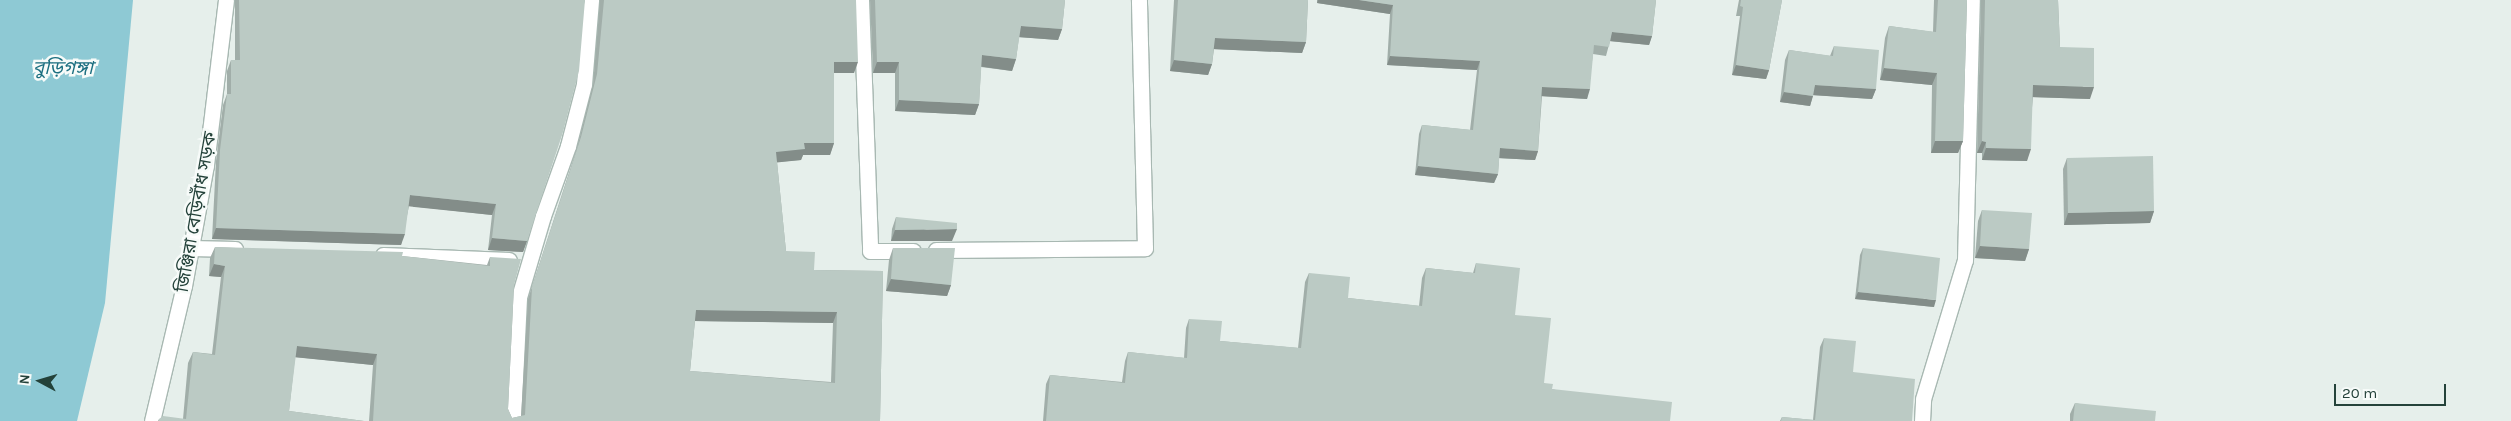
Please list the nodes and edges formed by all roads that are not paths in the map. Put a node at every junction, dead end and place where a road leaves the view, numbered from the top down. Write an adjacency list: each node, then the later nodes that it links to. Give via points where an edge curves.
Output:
1 (226, 0): 6 (street, জিঞ্জিরা বেড়িবাঁধ সড়ক, via 206,165)
2 (592, 0): 9 (street, via 584,84 568,146)
3 (861, 0): 4 (street, via 870,251 1145,248)
4 (1139, 0)
5 (1972, 0): 12 (street, via 1965,260 1923,400)
6 (191, 248): 7 (street); 10 (street, জিঞ্জিরা বেড়িবাঁধ সড়ক)
7 (251, 250)
8 (369, 255): 9 (street, via 432,255)
9 (529, 262): 11 (street, via 519,297)
10 (152, 421)
11 (513, 421)
12 (1922, 421)

